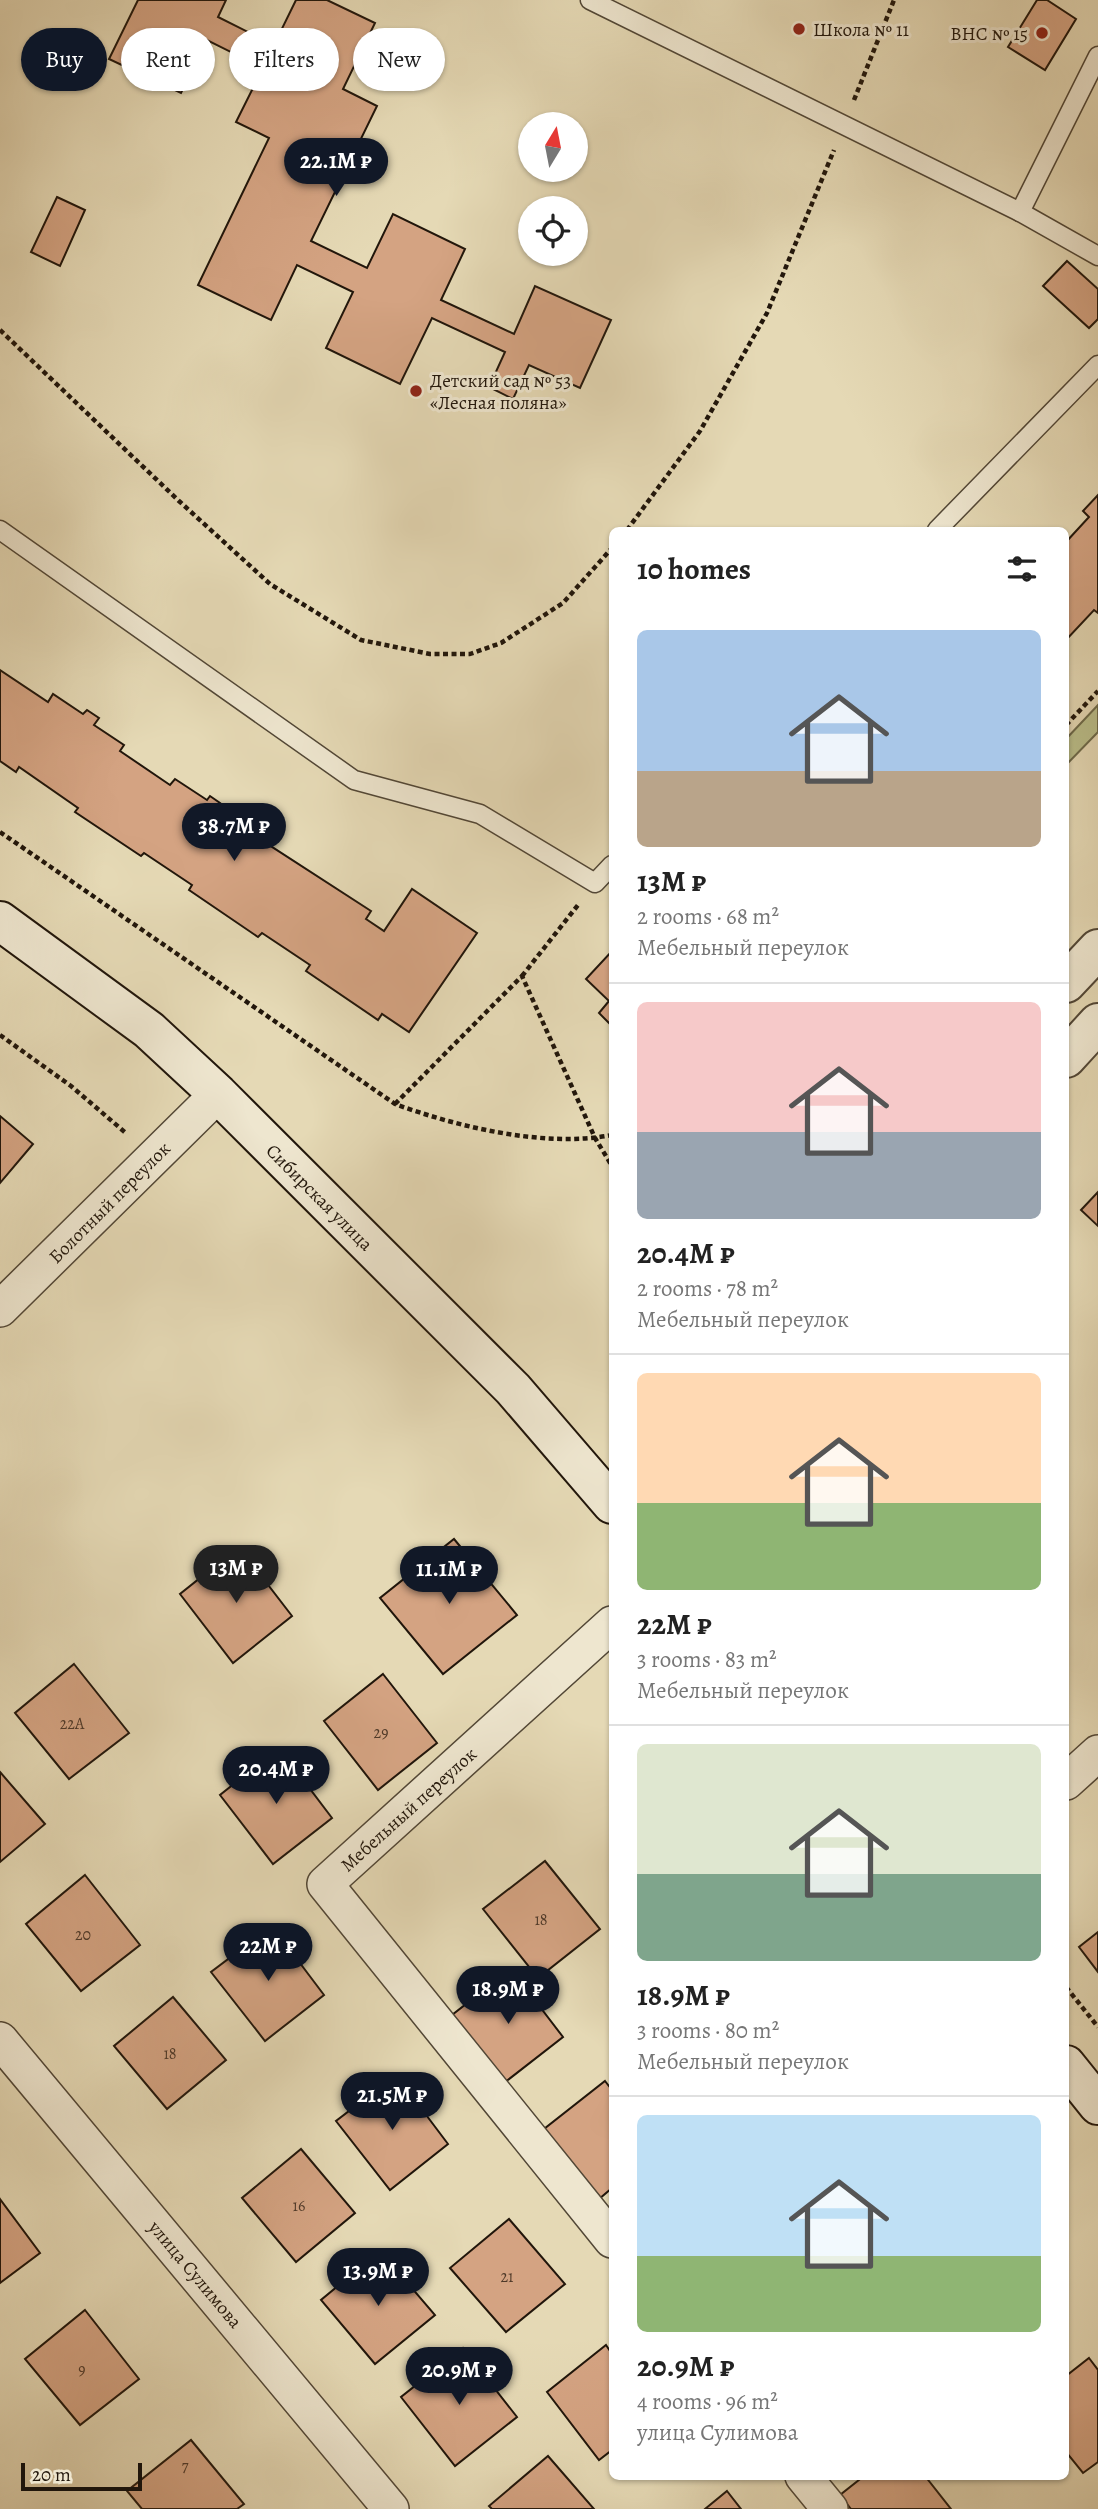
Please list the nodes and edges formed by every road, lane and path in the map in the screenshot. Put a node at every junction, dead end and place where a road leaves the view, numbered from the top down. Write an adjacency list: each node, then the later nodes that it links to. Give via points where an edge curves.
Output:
1 (590, 0): 4 (lane)
2 (894, 0): 4 (path)
3 (1098, 56): 5 (lane)
4 (844, 125): 5 (lane); 9 (path, via 767,313 701,431)
5 (1020, 212): 6 (lane)
6 (1098, 256)
7 (0, 330): 12 (path, via 270,584 361,640 430,654 470,654 501,643 563,603)
8 (1098, 365): 10 (lane)
9 (629, 527)
10 (940, 527)
11 (0, 530): 17 (lane, via 354,780 480,814)
12 (609, 551)
13 (1098, 691): 14 (path)
14 (1069, 722)
15 (0, 831): 26 (path)
16 (609, 868): 17 (lane)
17 (595, 883): 20 (path)
18 (0, 921): 25 (main road, Сибирская улица, via 149,1030)
19 (1098, 949): 21 (main road)
20 (522, 976): 26 (path); 28 (path)
21 (1069, 980)
22 (1098, 1023): 24 (main road)
23 (0, 1035): 29 (path, via 71,1086)
24 (1069, 1055)
25 (218, 1094): 29 (street, Болотный переулок); 32 (main road, Сибирская улица)
26 (395, 1104): 28 (path, via 439,1120 509,1133)
27 (609, 1136): 28 (path)
28 (595, 1138): 30 (path)
29 (155, 1157): 31 (street, Болотный переулок)
30 (609, 1161)
31 (0, 1309)
32 (607, 1485)
33 (609, 1627): 41 (street, Мебельный переулок, via 325,1884)
34 (1098, 1753): 35 (street)
35 (1069, 1779)
36 (1069, 1991): 37 (path)
37 (1098, 2027)
38 (0, 2040): 43 (street, улица Сулимова)
39 (1069, 2069): 40 (main road)
40 (1098, 2105)
41 (609, 2236)
42 (806, 2480): 44 (street)
43 (391, 2509)
44 (830, 2509)

